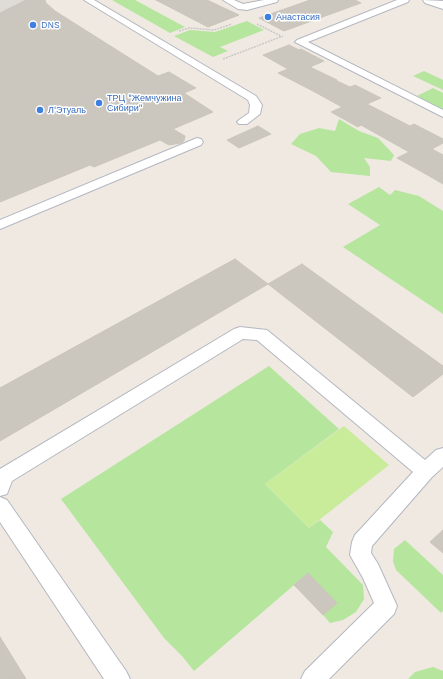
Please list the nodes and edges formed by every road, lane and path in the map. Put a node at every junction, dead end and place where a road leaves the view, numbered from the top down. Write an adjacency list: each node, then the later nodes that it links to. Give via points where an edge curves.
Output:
1 (88, 0): 14 (lane, via 252,98 256,105 254,114)
2 (227, 0): 7 (lane, via 241,7)
3 (274, 0): 7 (lane)
4 (405, 0): 11 (lane)
5 (429, 0): 6 (street)
6 (443, 5)
7 (253, 6): 8 (path, via 254,14)
8 (248, 19): 9 (path, via 214,30 189,28); 10 (path)
9 (175, 32)
10 (282, 36): 11 (path); 12 (path)
11 (314, 36): 13 (lane, via 300,42)
12 (222, 59)
13 (443, 114)
14 (243, 122)
15 (197, 142): 16 (lane)
16 (0, 225)
17 (443, 456): 18 (lane)
18 (425, 471): 19 (lane, via 261,334 240,333 4,476); 22 (lane, via 362,542 360,555 371,571 386,606)
19 (0, 488)
20 (0, 506): 21 (lane)
21 (118, 679)
22 (313, 679)

